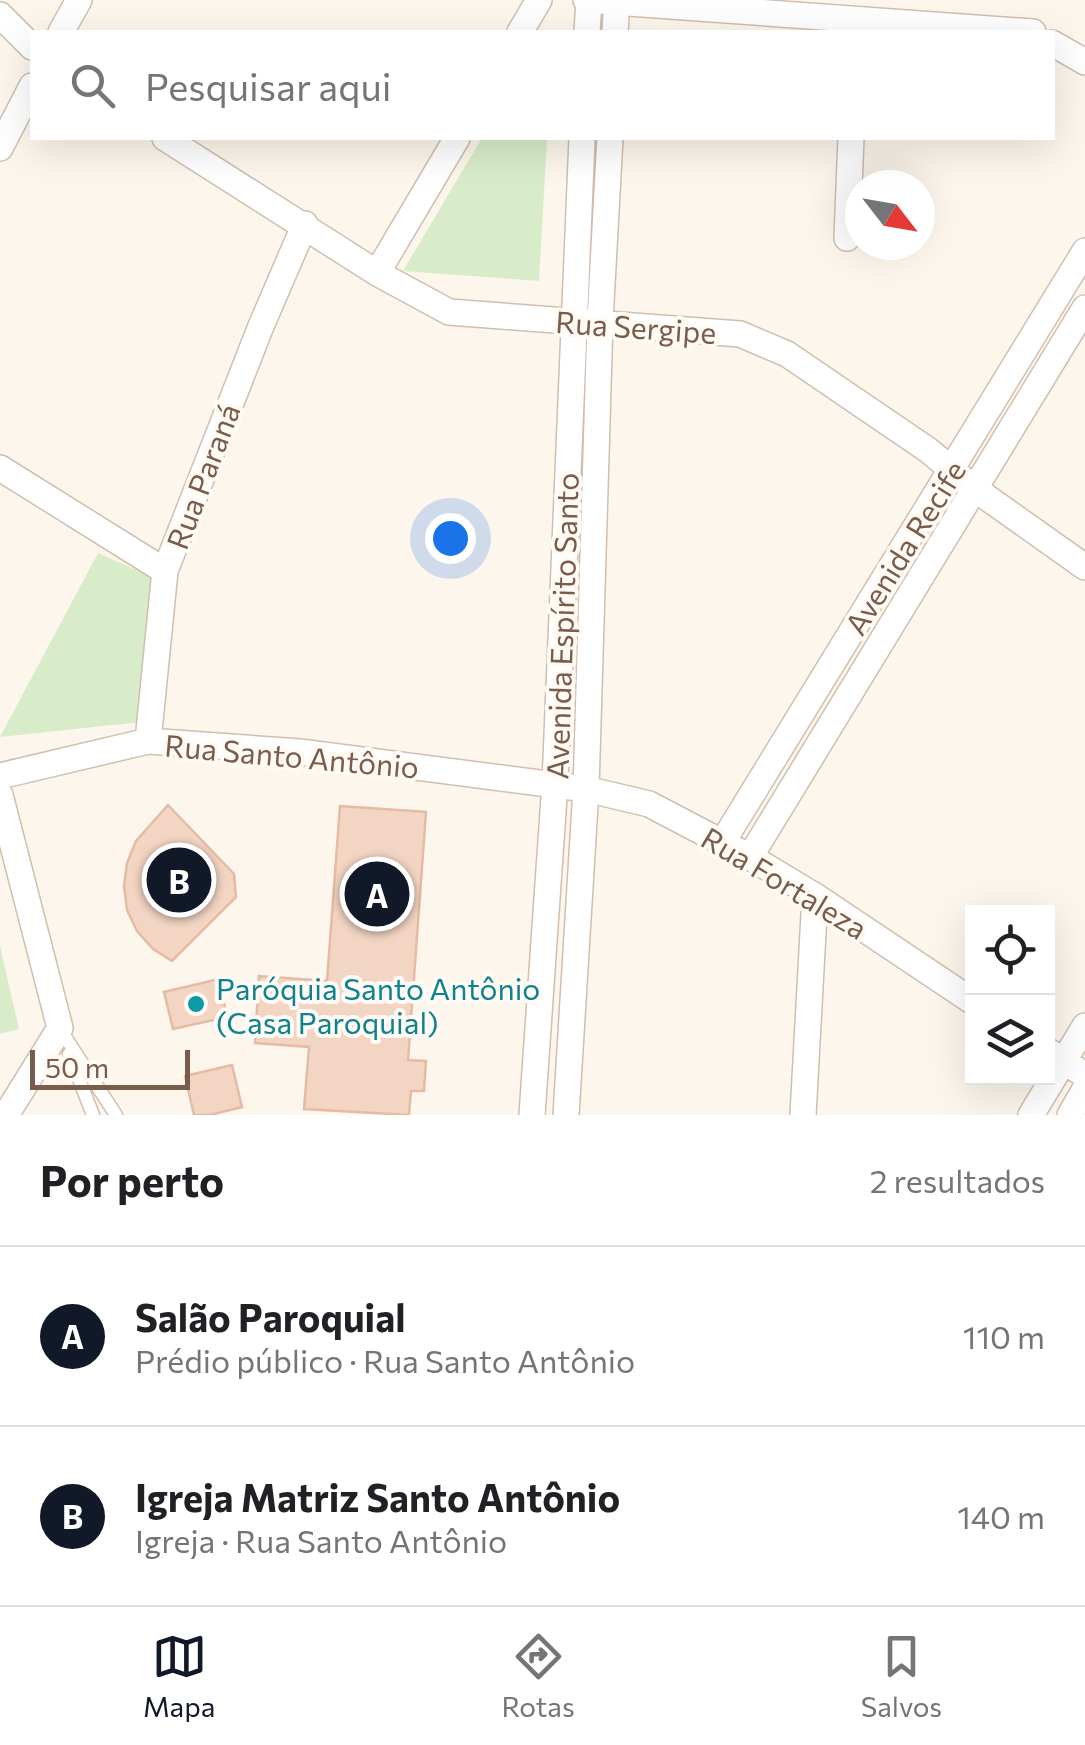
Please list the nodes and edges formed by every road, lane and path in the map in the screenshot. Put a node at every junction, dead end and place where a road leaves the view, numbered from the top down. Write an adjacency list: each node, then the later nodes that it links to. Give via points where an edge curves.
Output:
1 (78, 0): 7 (street)
2 (539, 0): 8 (street)
3 (588, 0): 4 (street); 9 (street)
4 (617, 2): 6 (street); 10 (street)
5 (0, 14): 12 (street)
6 (855, 17): 11 (street)
7 (62, 30)
8 (521, 30)
9 (588, 30)
10 (616, 30)
11 (1009, 30)
12 (30, 45)
13 (1055, 45): 14 (street)
14 (1085, 62)
15 (30, 90): 21 (street)
16 (168, 140): 23 (street, Rua Sergipe)
17 (457, 140): 25 (street)
18 (582, 140): 27 (street, Avenida Espírito Santo)
19 (610, 140): 28 (street, Avenida Espírito Santo)
20 (851, 140): 22 (street)
21 (0, 148)
22 (850, 170)
23 (305, 224): 25 (street, Rua Sergipe); 37 (street, Rua Paraná)
24 (1085, 251): 29 (street, Avenida Recife)
25 (377, 273): 27 (street, Rua Sergipe, via 449,312)
26 (1085, 308): 30 (street, Avenida Recife)
27 (574, 321): 28 (street, Rua Sergipe); 34 (street, Avenida Espírito Santo)
28 (600, 322): 32 (street, Rua Sergipe, via 740,334 788,354); 35 (street, Avenida Espírito Santo)
29 (1020, 358): 30 (street); 32 (street, Avenida Recife)
30 (1046, 373): 33 (street, Avenida Recife)
31 (0, 468): 37 (street)
32 (952, 469): 33 (street, Rua Sergipe); 43 (street, Avenida Recife)
33 (976, 490): 36 (street, Rua Sergipe); 44 (street, Avenida Recife)
34 (565, 551): 35 (street); 40 (street, Avenida Espírito Santo)
35 (594, 554): 41 (street, Avenida Espírito Santo)
36 (1085, 567)
37 (165, 571): 38 (street, Rua Paraná)
38 (148, 741): 39 (street, Rua Santo Antônio); 40 (street, Rua Santo Antônio)
39 (0, 776)
40 (555, 783): 41 (street, Rua Santo Antônio); 47 (street, Avenida Espírito Santo)
41 (586, 789): 43 (street, Rua Fortaleza, via 649,804); 48 (street, Avenida Espírito Santo)
42 (0, 795): 50 (street)
43 (722, 843): 44 (street, Rua Fortaleza)
44 (750, 857): 45 (street, Rua Fortaleza)
45 (815, 896): 46 (street, Rua Fortaleza); 60 (street)
46 (965, 996)
47 (540, 999): 48 (street); 58 (street, Avenida Espírito Santo)
48 (573, 1000): 59 (street, Avenida Espírito Santo)
49 (1085, 1026): 51 (street)
50 (60, 1028): 55 (street); 56 (lane); 57 (lane)
51 (1055, 1056): 52 (street)
52 (1085, 1075)
53 (1043, 1085): 61 (street)
54 (1085, 1089): 62 (street)
55 (6, 1115)
56 (93, 1115)
57 (116, 1115)
58 (532, 1115)
59 (566, 1115)
60 (803, 1115)
61 (1031, 1115)
62 (1070, 1115)

